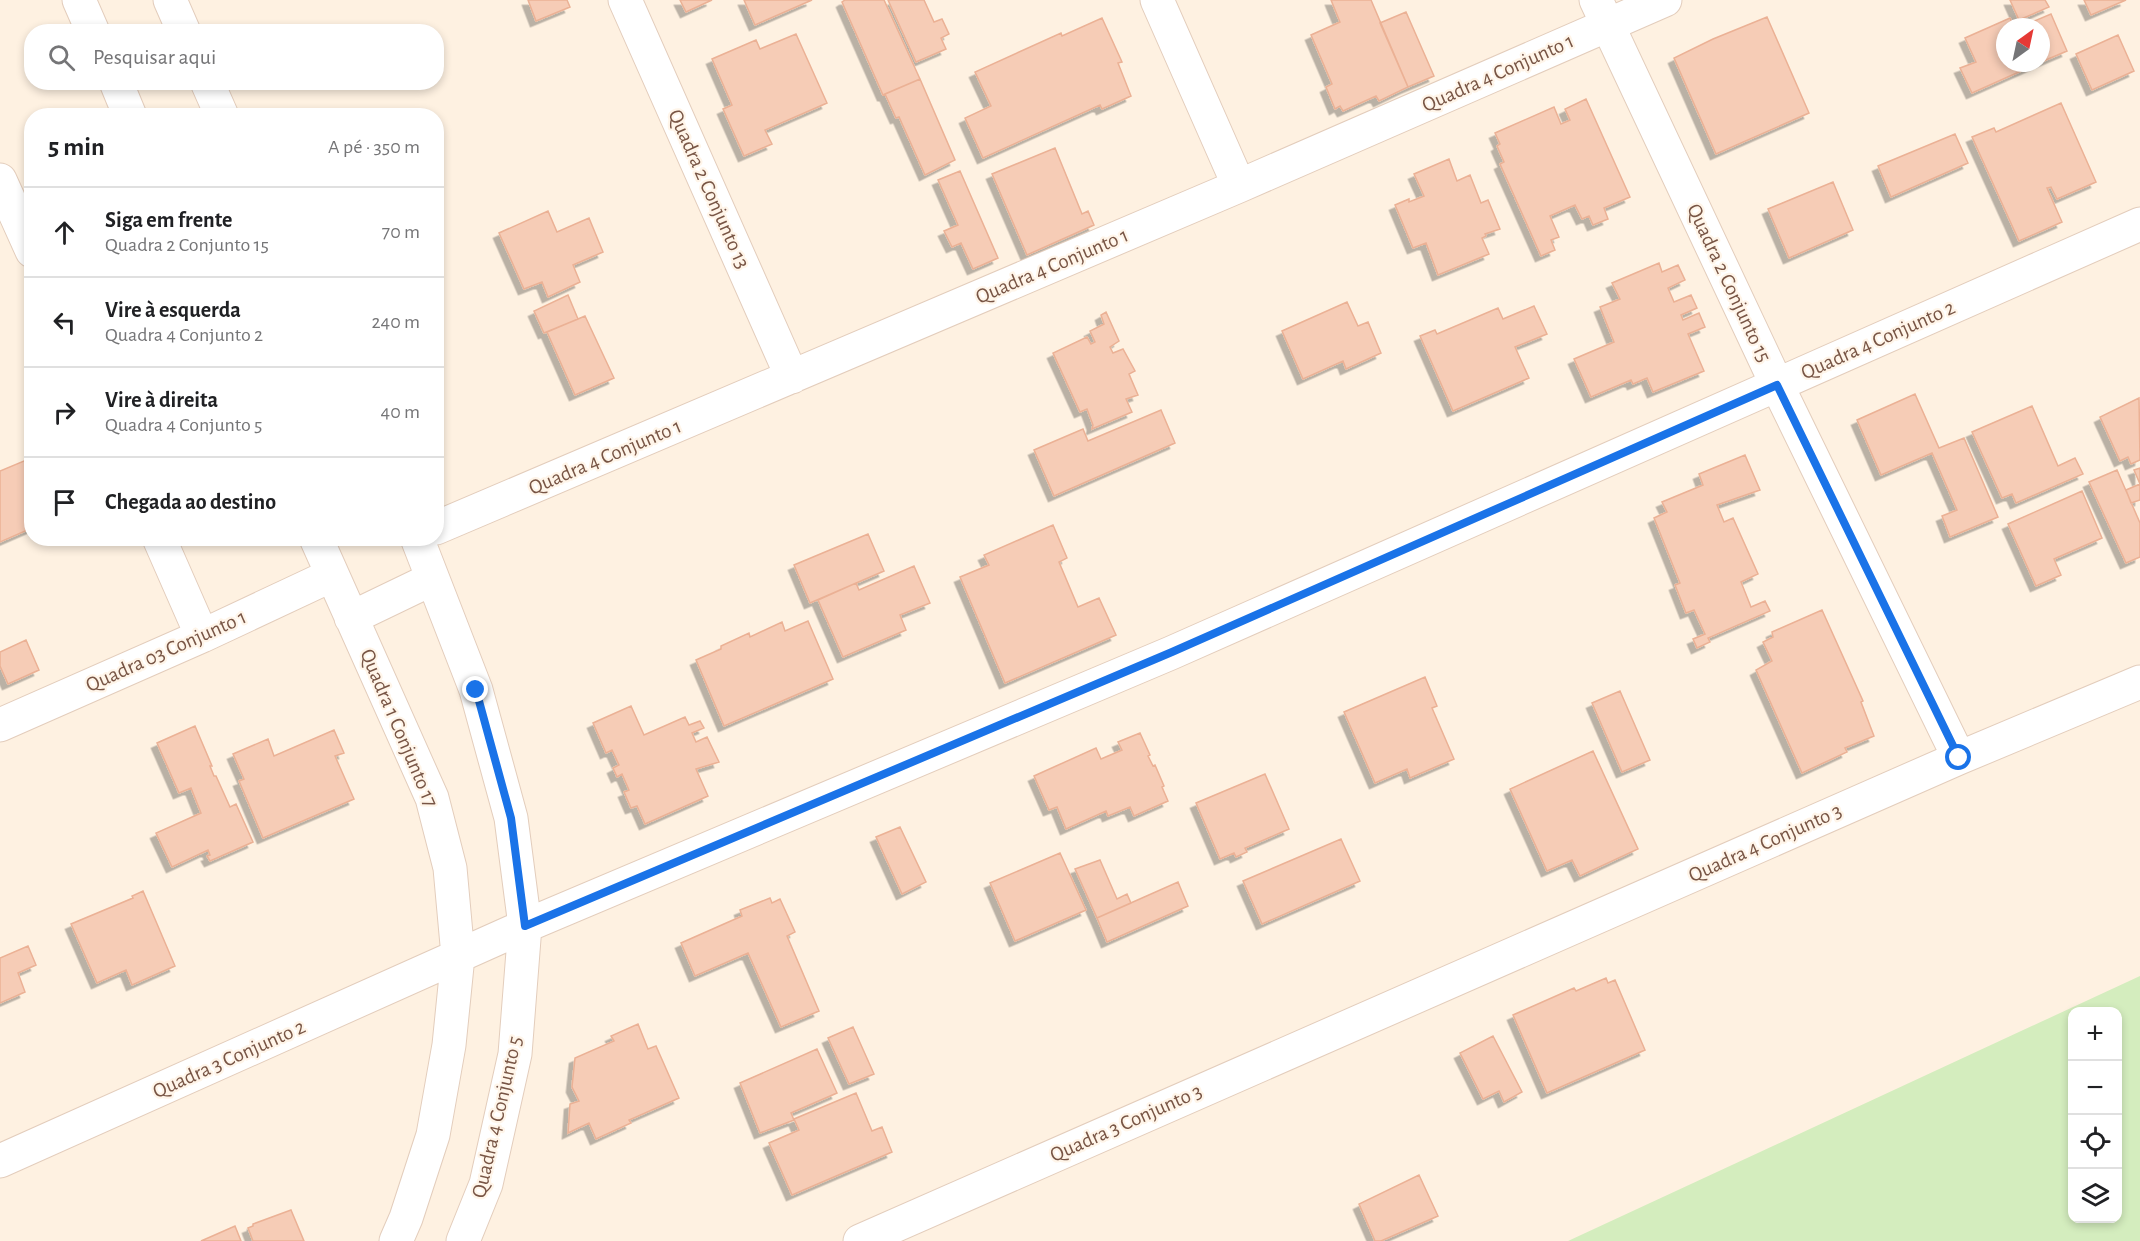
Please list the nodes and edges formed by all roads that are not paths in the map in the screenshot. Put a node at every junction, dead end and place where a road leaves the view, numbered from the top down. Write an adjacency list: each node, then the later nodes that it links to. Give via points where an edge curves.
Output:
1 (79, 0): 7 (street)
2 (170, 0): 8 (street)
3 (625, 0): 17 (street, Quadra 2 Conjunto 13)
4 (1157, 0): 14 (street)
5 (1665, 0): 6 (street, Quadra 4 Conjunto 1)
6 (1602, 13): 14 (street, Quadra 4 Conjunto 1); 18 (street, Quadra 2 Conjunto 15)
7 (90, 24)
8 (180, 24)
9 (119, 90): 11 (street)
10 (211, 90): 12 (street)
11 (127, 108)
12 (218, 108)
13 (0, 180): 16 (street)
14 (1239, 186): 17 (street, Quadra 4 Conjunto 1)
15 (2140, 224): 18 (street, Quadra 4 Conjunto 2)
16 (24, 233)
17 (792, 377): 19 (street, Quadra 4 Conjunto 1)
18 (1777, 385): 29 (street, Quadra 2 Conjunto 15); 30 (street, Quadra 4 Conjunto 2, via 1172,652)
19 (444, 525)
20 (163, 546): 26 (street)
21 (319, 546): 23 (street, Quadra 1 Conjunto 17)
22 (420, 546): 24 (street, Quadra 4 Conjunto 5)
23 (332, 575): 25 (street, Quadra 1 Conjunto 17); 26 (street, Quadra 03 Conjunto 1)
24 (432, 579): 25 (street); 30 (street, Quadra 4 Conjunto 5, via 476,690 511,818)
25 (351, 618): 31 (street, Quadra 1 Conjunto 17, via 432,798 450,868)
26 (202, 636): 28 (street, Quadra 03 Conjunto 1)
27 (2140, 682): 29 (street, Quadra 4 Conjunto 3)
28 (0, 725)
29 (1959, 758): 32 (street, Quadra 4 Conjunto 3)
30 (525, 926): 31 (street, Quadra 4 Conjunto 2); 35 (street, Quadra 4 Conjunto 5, via 515,1054 486,1184)
31 (458, 956): 33 (street, Quadra 3 Conjunto 2); 34 (street, Quadra 1 Conjunto 17, via 449,1045 433,1135)
32 (1392, 1006): 36 (street, Quadra 3 Conjunto 3)
33 (0, 1161)
34 (396, 1241)
35 (462, 1241)
36 (860, 1241)

